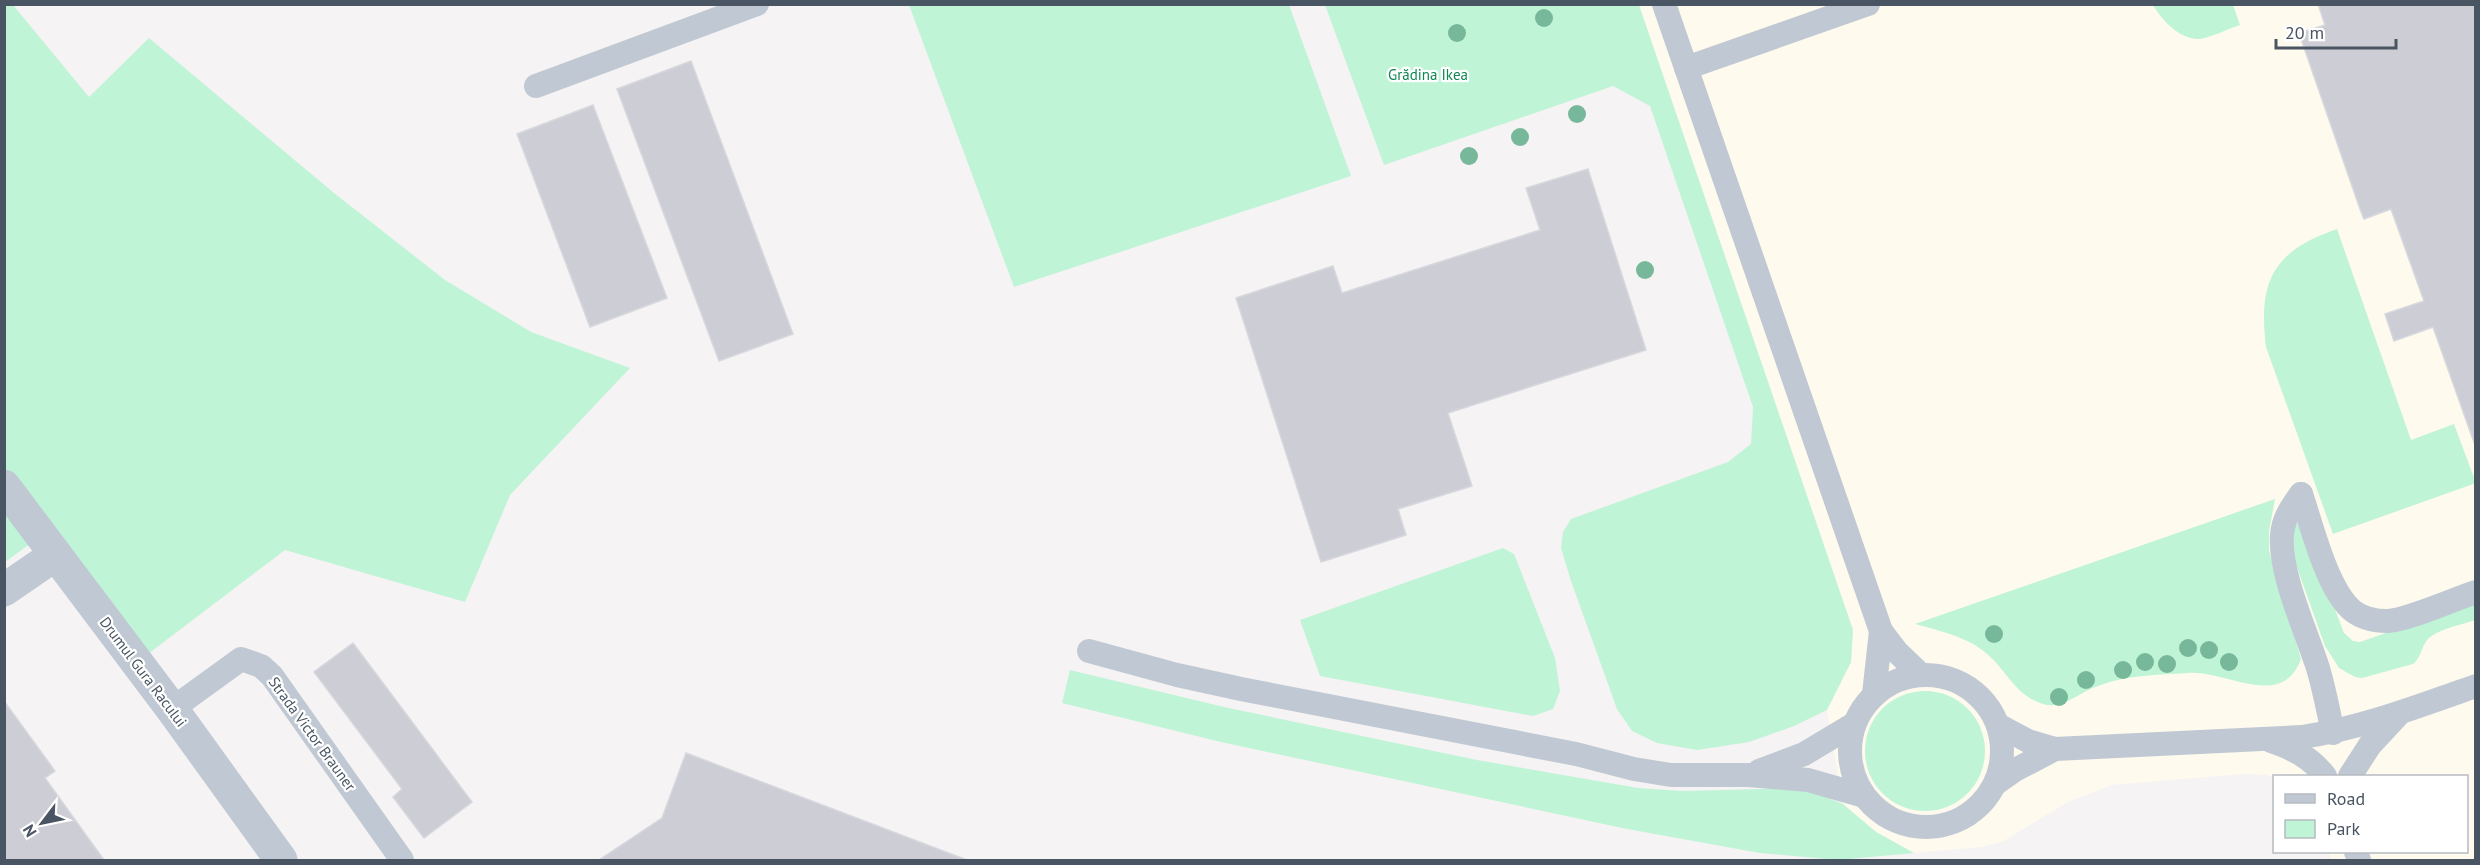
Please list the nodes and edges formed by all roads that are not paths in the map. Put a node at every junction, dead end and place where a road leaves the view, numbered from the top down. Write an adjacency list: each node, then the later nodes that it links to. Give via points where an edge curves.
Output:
1 (756, 4): 5 (lane)
2 (1664, 4): 4 (lane)
3 (1868, 4): 4 (lane)
4 (1686, 68): 10 (lane)
5 (536, 86)
6 (4, 486): 7 (street, Drumul Gura Racului)
7 (55, 555): 8 (street); 15 (street, Drumul Gura Racului)
8 (4, 590)
9 (2475, 592): 19 (lane, via 2390,621 2354,612 2331,580 2301,494 2285,519 2282,554)
10 (1881, 631): 12 (lane); 14 (lane)
11 (1089, 651): 22 (lane, via 1241,689 1576,754 1634,769 1671,775)
12 (1921, 675): 14 (lane, via 1906,677); 18 (lane, via 1952,679 1966,686 1988,707)
13 (2475, 686): 16 (lane)
14 (1874, 694): 17 (lane)
15 (172, 709): 27 (street, Drumul Gura Racului); 28 (lane, Strada Victor Brauner, via 241,659 261,666 272,676)
16 (2402, 711): 19 (lane); 24 (lane, via 2370,745)
17 (1854, 724): 22 (lane, via 1804,754); 26 (lane, via 1850,759 1854,779)
18 (1998, 725): 21 (lane, via 2028,741); 25 (lane, via 2001,765)
19 (2333, 733): 20 (lane)
20 (2264, 738): 21 (lane); 23 (lane, via 2300,752)
21 (2055, 749): 25 (lane)
22 (1748, 775): 26 (lane, via 1808,780)
23 (2324, 775)
24 (2351, 775)
25 (1995, 784): 26 (lane, via 1970,814 1933,828 1894,821 1877,811)
26 (1864, 796)
27 (281, 861)
28 (402, 861)

